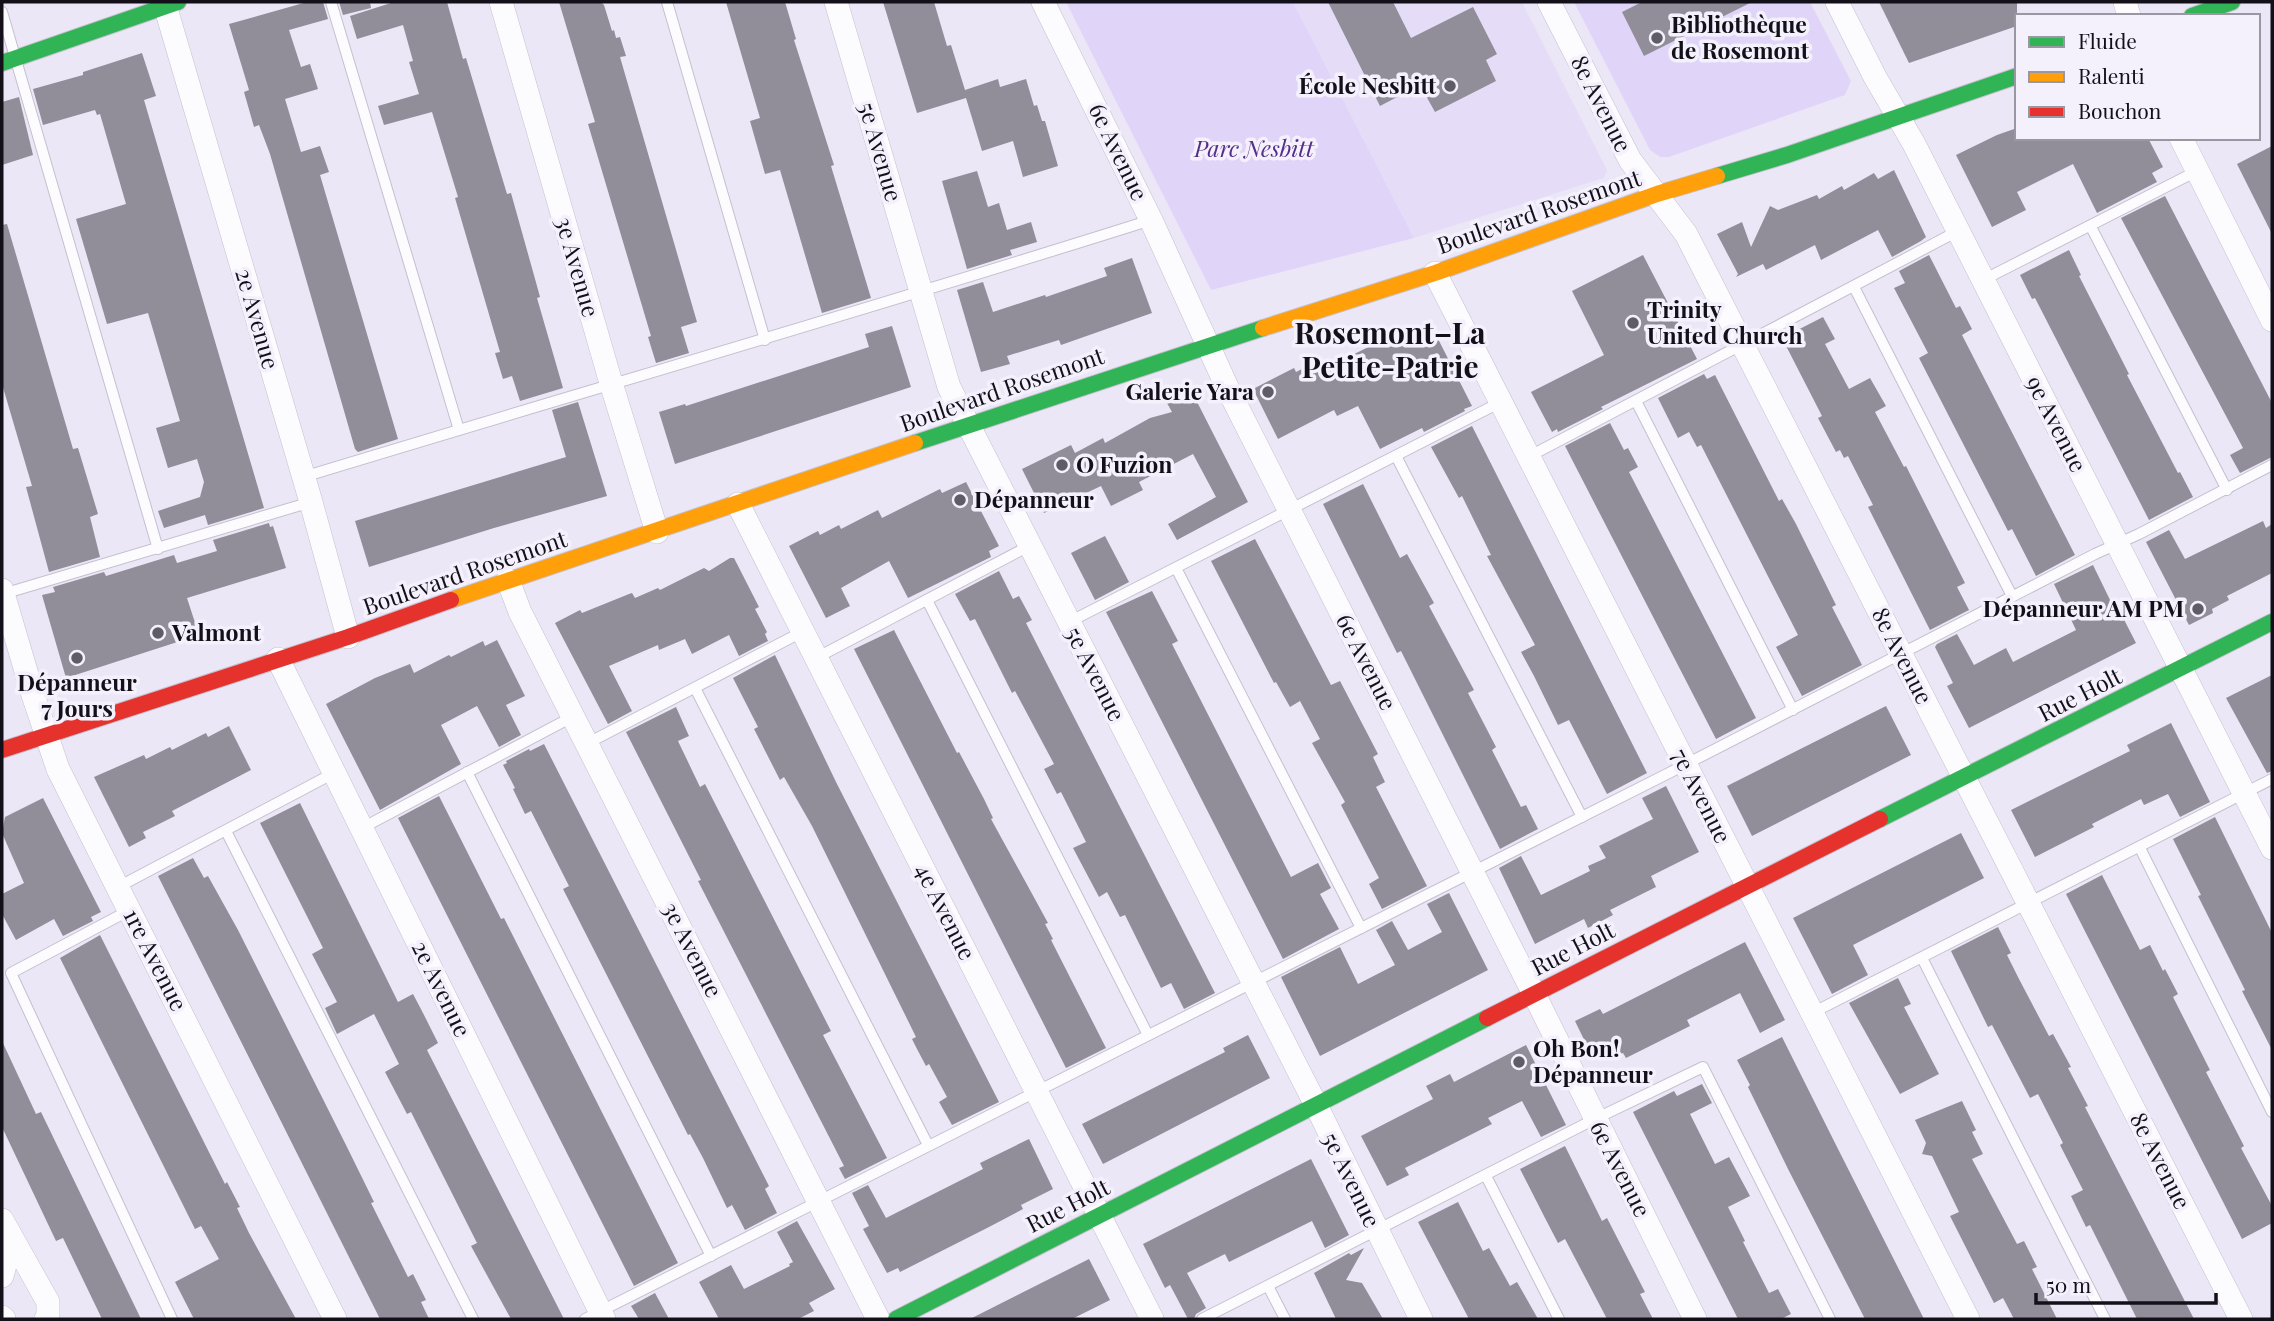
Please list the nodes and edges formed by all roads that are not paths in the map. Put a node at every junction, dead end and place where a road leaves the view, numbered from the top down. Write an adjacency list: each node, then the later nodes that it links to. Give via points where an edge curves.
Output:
1 (331, 2): 33 (lane)
2 (501, 2): 29 (street, 3e Avenue)
3 (667, 2): 26 (lane)
4 (836, 2): 24 (street, 5e Avenue)
5 (1043, 2): 18 (street, 6e Avenue)
6 (1549, 2): 17 (street, 8e Avenue, via 1630,160)
7 (1837, 2): 14 (street, 9e Avenue)
8 (2232, 2): 11 (main road)
9 (169, 3): 12 (main road); 37 (street, 2e Avenue)
10 (2, 12): 12 (lane)
11 (2198, 14)
12 (8, 61): 45 (lane)
13 (2015, 77): 14 (main road, Boulevard Rosemont)
14 (1897, 116): 17 (main road, Boulevard Rosemont); 20 (street, 9e Avenue)
15 (2181, 140): 16 (street)
16 (2197, 171): 19 (lane); 25 (street)
17 (1657, 194): 21 (main road, Boulevard Rosemont); 28 (street, 8e Avenue, via 1686,234)
18 (1152, 220): 24 (lane); 27 (street, 6e Avenue)
19 (2091, 227): 22 (lane); 38 (lane)
20 (1958, 231): 22 (street, 9e Avenue); 23 (lane)
21 (1435, 273): 27 (main road, Boulevard Rosemont); 31 (street, 7e Avenue)
22 (1983, 280): 43 (street, 9e Avenue)
23 (1854, 287): 28 (lane); 49 (lane)
24 (922, 290): 26 (lane); 32 (street, 5e Avenue, via 949,387)
25 (2272, 320)
26 (765, 340): 29 (lane)
27 (1208, 345): 32 (main road, Boulevard Rosemont); 41 (street, 6e Avenue)
28 (1744, 346): 30 (lane); 55 (street, 8e Avenue)
29 (611, 383): 33 (lane); 42 (street, 3e Avenue)
30 (1636, 401): 35 (lane); 60 (lane)
31 (1499, 403): 34 (lane); 35 (street, 7e Avenue)
32 (970, 425): 40 (main road, Boulevard Rosemont); 44 (street, 5e Avenue)
33 (459, 430): 37 (lane)
34 (1396, 456): 41 (lane); 71 (lane)
35 (1528, 457): 65 (street, 7e Avenue)
36 (2272, 466): 38 (lane)
37 (303, 477): 39 (street, 2e Avenue)
38 (2227, 489): 43 (lane)
39 (311, 502): 45 (lane); 54 (street, 2e Avenue)
40 (738, 504): 42 (main road, Boulevard Rosemont); 53 (street, 4e Avenue)
41 (1290, 510): 46 (lane); 76 (street, 6e Avenue)
42 (657, 532): 47 (main road, Boulevard Rosemont)
43 (2117, 544): 49 (lane); 58 (street, 9e Avenue)
44 (1029, 546): 50 (lane); 51 (street, 5e Avenue)
45 (158, 549): 48 (lane)
46 (1176, 568): 51 (lane); 81 (lane)
47 (508, 580): 54 (main road, Boulevard Rosemont); 61 (street, 3e Avenue)
48 (2, 592): 62 (street, 1re Avenue)
49 (2012, 596): 55 (lane)
50 (927, 600): 56 (lane); 86 (lane)
51 (1069, 622): 83 (street, 5e Avenue)
52 (2272, 622): 58 (main road, Rue Holt)
53 (802, 632): 56 (street, 4e Avenue); 59 (lane)
54 (348, 637): 57 (main road, Boulevard Rosemont)
55 (1901, 654): 60 (lane); 68 (street, 8e Avenue)
56 (816, 658): 87 (street, 4e Avenue)
57 (278, 659): 62 (main road, Boulevard Rosemont); 67 (street, 2e Avenue)
58 (2181, 669): 68 (main road, Rue Holt); 70 (street, 9e Avenue)
59 (695, 688): 63 (lane); 91 (lane)
60 (1793, 710): 65 (lane)
61 (574, 716): 63 (street, 3e Avenue); 66 (lane)
62 (47, 735): 64 (main road, Boulevard Rosemont); 77 (street, 1re Avenue, via 58,769)
63 (588, 743): 93 (street, 3e Avenue)
64 (2, 750)
65 (1685, 765): 71 (lane); 78 (street, 7e Avenue)
66 (467, 772): 72 (lane); 97 (lane)
67 (334, 773): 72 (street, 2e Avenue); 73 (lane)
68 (1964, 779): 78 (main road, Rue Holt); 79 (street, 8e Avenue)
69 (2272, 779): 70 (lane)
70 (2244, 793): 74 (lane); 75 (street, 9e Avenue)
71 (1582, 817): 76 (lane)
72 (362, 828): 100 (street, 2e Avenue)
73 (226, 831): 77 (lane); 104 (lane)
74 (2140, 848): 79 (lane); 89 (lane)
75 (2272, 848)
76 (1471, 873): 81 (lane); 84 (street, 6e Avenue)
77 (118, 887): 80 (street, 1re Avenue)
78 (1748, 888): 84 (main road, Rue Holt); 85 (street, 7e Avenue)
79 (2027, 904): 82 (lane); 116 (street, 8e Avenue)
80 (130, 910): 102 (lane, via 11,973); 103 (street, 1re Avenue)
81 (1362, 928): 83 (lane)
82 (1922, 957): 85 (lane); 115 (lane)
83 (1252, 983): 86 (lane); 88 (street, 5e Avenue)
84 (1534, 994): 88 (main road, Rue Holt); 90 (street, 6e Avenue)
85 (1814, 1012): 114 (street, 7e Avenue)
86 (1148, 1035): 87 (lane)
87 (1036, 1091): 91 (lane); 94 (street, 4e Avenue)
88 (1316, 1105): 94 (main road, Rue Holt); 96 (street, 5e Avenue)
89 (2272, 1112)
90 (1595, 1119): 92 (lane); 112 (street, 6e Avenue); 113 (lane, via 1703,1067)
91 (928, 1145): 93 (lane)
92 (1486, 1176): 96 (lane); 111 (lane)
93 (818, 1200): 97 (lane); 105 (street, 3e Avenue)
94 (1099, 1216): 106 (main road, Rue Holt); 107 (street, 4e Avenue)
95 (7, 1230): 98 (street); 101 (street, via 48,1302)
96 (1376, 1232): 99 (lane); 110 (street, 5e Avenue)
97 (711, 1256): 100 (lane)
98 (2, 1276)
99 (1268, 1286): 108 (lane); 109 (lane)
100 (596, 1317)
101 (46, 1319)
102 (172, 1319)
103 (335, 1319)
104 (472, 1319)
105 (878, 1319)
106 (896, 1319)
107 (1152, 1319)
108 (1202, 1319)
109 (1285, 1319)
110 (1421, 1319)
111 (1559, 1319)
112 (1695, 1319)
113 (1830, 1319)
114 (1968, 1319)
115 (2105, 1319)
116 (2241, 1319)

